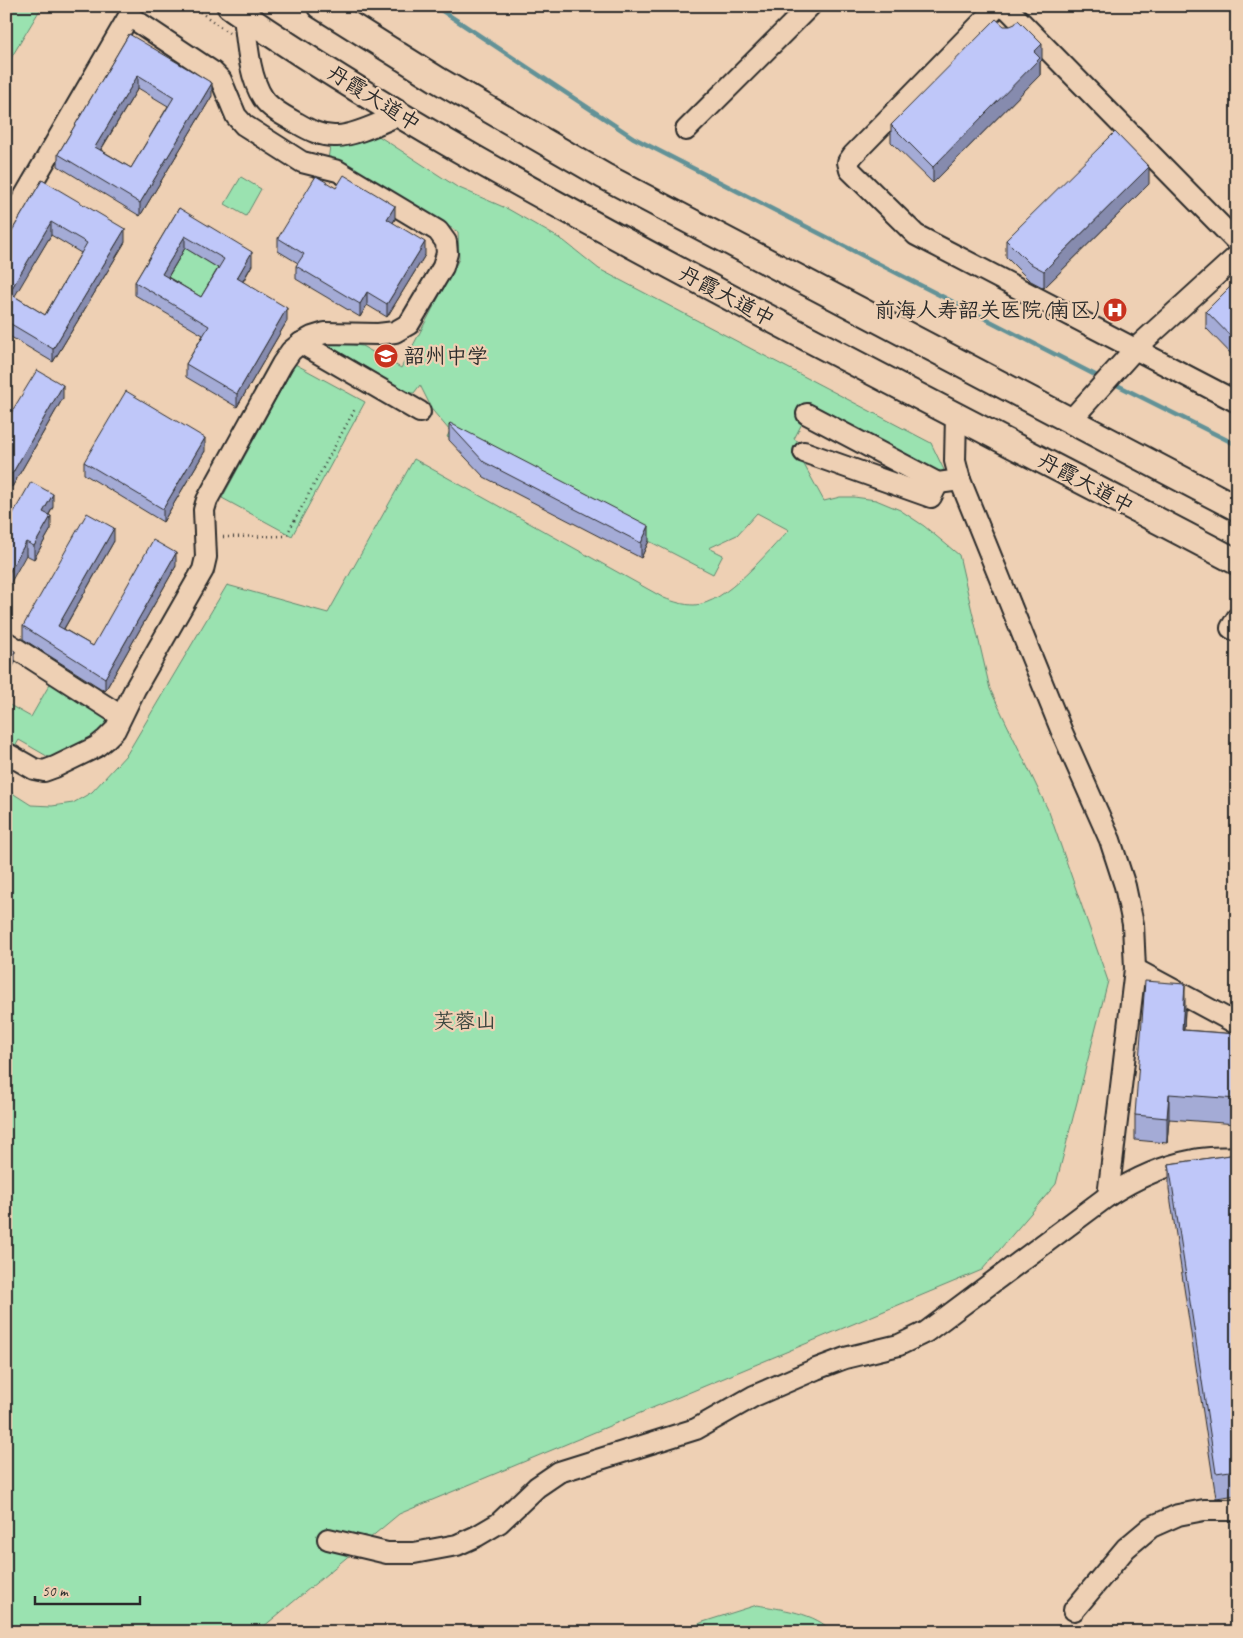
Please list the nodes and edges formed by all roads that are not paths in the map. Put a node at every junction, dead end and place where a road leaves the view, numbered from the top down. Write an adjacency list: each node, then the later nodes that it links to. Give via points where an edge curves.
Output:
1 (320, 6): 19 (main road, via 438,80 604,176)
2 (810, 6): 8 (street)
3 (998, 8): 5 (street); 11 (street); 14 (street, via 853,155 848,162 850,170 916,235)
4 (237, 11): 6 (main road, 丹霞大道中); 7 (street, via 257,88 264,100)
5 (1008, 31)
6 (399, 115): 7 (street, via 348,135 336,136 313,132); 18 (main road, 丹霞大道中, via 604,230)
7 (286, 117): 9 (street)
8 (686, 130)
9 (269, 142): 10 (street, via 236,116 221,80 213,72 129,16); 13 (street, via 302,162 338,171 438,231 446,242 443,267 409,324 395,332 378,334 324,333)
10 (6, 228)
11 (1237, 242)
12 (1237, 256): 14 (street)
13 (301, 343): 16 (street); 28 (street, via 282,364 207,500 203,570)
14 (1134, 349): 15 (street); 19 (street)
15 (1237, 402)
16 (420, 412)
17 (807, 414): 22 (street)
18 (956, 415): 21 (street, via 955,461); 24 (main road, 丹霞大道中)
19 (1070, 421): 23 (main road)
20 (804, 452): 22 (street, via 931,497)
21 (960, 480): 22 (street); 30 (street, via 1062,732 1110,840 1133,924)
22 (938, 483)
23 (1235, 507)
24 (1237, 562)
25 (1237, 618): 26 (street, via 1232,628)
26 (1237, 632)
27 (6, 642): 28 (street)
28 (121, 716): 29 (street, via 115,730 96,747 44,771)
29 (6, 753)
30 (1135, 969): 31 (street); 33 (street)
31 (1237, 1024)
32 (1237, 1157): 33 (street, via 1195,1159 1168,1166 1134,1180)
33 (1108, 1196): 35 (street, via 926,1332 899,1345 845,1358 816,1369 754,1396 696,1429 559,1472 537,1487 499,1523 464,1542 414,1553 386,1553)
34 (1237, 1510): 36 (street, via 1204,1510 1178,1515 1151,1527 1126,1548)
35 (328, 1539)
36 (1074, 1610)

